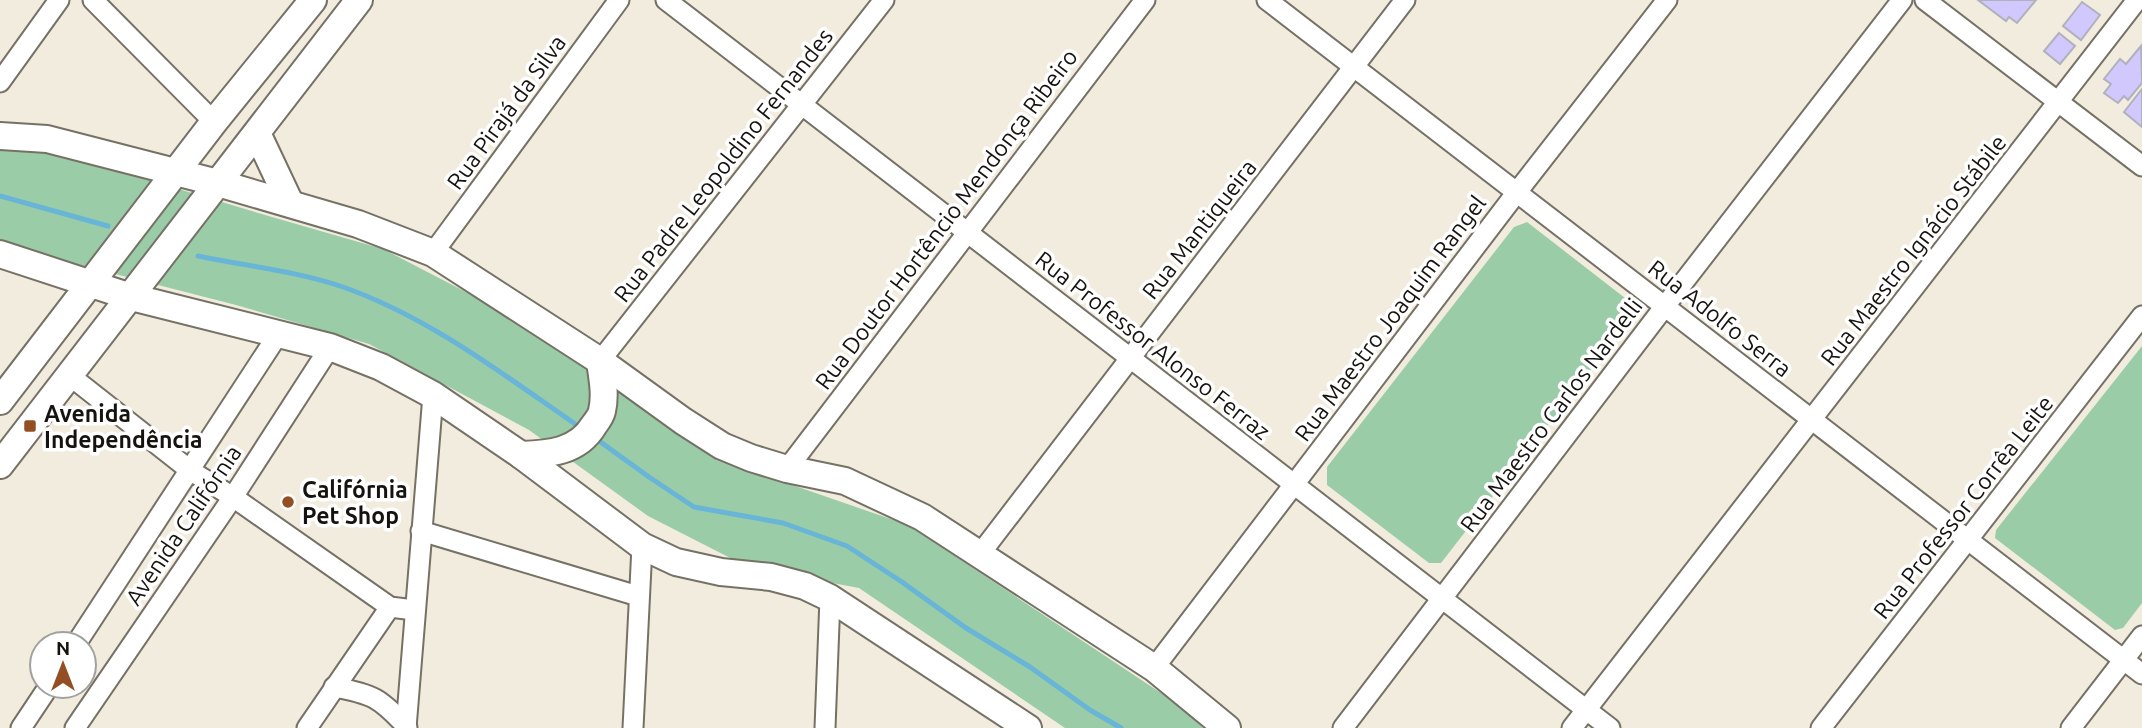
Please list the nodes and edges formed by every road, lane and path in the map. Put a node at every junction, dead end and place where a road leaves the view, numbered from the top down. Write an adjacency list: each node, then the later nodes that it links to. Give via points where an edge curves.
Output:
1 (59, 0): 16 (street)
2 (93, 0): 19 (street)
3 (313, 0): 19 (street)
4 (359, 0): 20 (street)
5 (619, 0): 28 (street, Rua Pirajá da Silva)
6 (666, 0): 18 (street, Rua Professor Alonso Ferraz)
7 (884, 0): 18 (street, Rua Padre Leopoldino Fernandes)
8 (1144, 0): 27 (street, Rua Doutor Hortêncio Mendonça Ribeiro)
9 (1267, 0): 15 (street, Rua Adolfo Serra)
10 (1405, 0): 15 (street, Rua Mantiqueira)
11 (1667, 0): 25 (street, Rua Maestro Joaquim Rangel)
12 (1902, 0): 33 (street, Rua Maestro Carlos Nardelli)
13 (1925, 0): 17 (street)
14 (2137, 0): 17 (street, Rua Maestro Ignácio Stábile)
15 (1354, 67): 25 (street, Rua Adolfo Serra); 38 (street, Rua Mantiqueira)
16 (0, 82)
17 (2058, 102): 22 (street); 43 (street, Rua Maestro Ignácio Stábile)
18 (802, 105): 27 (street, Rua Professor Alonso Ferraz); 39 (street, Rua Padre Leopoldino Fernandes)
19 (214, 122): 23 (street)
20 (257, 133): 24 (street); 26 (street)
21 (0, 136): 23 (street, via 47,139)
22 (2142, 166)
23 (175, 173): 24 (street); 31 (street)
24 (218, 183): 26 (street); 32 (street)
25 (1517, 192): 33 (street, Rua Adolfo Serra); 48 (street, Rua Maestro Joaquim Rangel)
26 (290, 203): 28 (street)
27 (967, 232): 38 (street, Rua Professor Alonso Ferraz); 46 (street, Rua Doutor Hortêncio Mendonça Ribeiro)
28 (433, 253): 39 (street)
29 (0, 254): 30 (street)
30 (39, 268): 31 (street); 35 (street, via 55,295)
31 (88, 284): 32 (street); 35 (street)
32 (131, 297): 36 (street); 40 (street)
33 (1665, 306): 43 (street, Rua Adolfo Serra); 56 (street, Rua Maestro Carlos Nardelli)
34 (2142, 316): 51 (street, Rua Professor Corrêa Leite)
35 (55, 330): 42 (street)
36 (279, 333): 37 (street); 47 (street, Avenida Califórnia)
37 (330, 347): 41 (street, via 382,367); 49 (street, Avenida Califórnia)
38 (1131, 357): 48 (street, Rua Professor Alonso Ferraz); 53 (street, Rua Mantiqueira)
39 (600, 361): 44 (street, via 602,412 590,433 571,448); 46 (street, via 722,446)
40 (69, 376): 45 (street); 47 (street)
41 (433, 395): 44 (street); 50 (street)
42 (0, 401)
43 (1811, 421): 51 (street, Rua Adolfo Serra); 66 (street, Rua Maestro Ignácio Stábile)
44 (521, 455): 52 (street)
45 (0, 465)
46 (787, 469): 53 (street, via 845,481 887,499)
47 (191, 471): 49 (street); 59 (street, Avenida Califórnia)
48 (1294, 485): 56 (street, Rua Professor Alonso Ferraz); 62 (street, Rua Maestro Joaquim Rangel)
49 (233, 497): 57 (street); 70 (street, Avenida Califórnia)
50 (421, 531): 54 (street); 58 (street)
51 (1968, 541): 61 (street, Rua Adolfo Serra); 78 (street, Rua Professor Corrêa Leite)
52 (642, 546): 54 (street); 55 (street, via 676,562 771,577)
53 (980, 554): 62 (street)
54 (638, 596): 72 (street)
55 (830, 598): 67 (street); 73 (street)
56 (1442, 599): 66 (street, Rua Professor Alonso Ferraz); 75 (street, Rua Maestro Carlos Nardelli)
57 (390, 607): 58 (street); 64 (street)
58 (414, 610): 68 (street)
59 (85, 630)
60 (2142, 636): 61 (street)
61 (2123, 660): 63 (street, Rua Adolfo Serra); 79 (street)
62 (1154, 668): 74 (street)
63 (2142, 674)
64 (334, 687): 68 (street, via 363,692 386,704); 71 (street)
65 (40, 700): 69 (street)
66 (1586, 710): 76 (street, Rua Maestro Ignácio Stábile); 77 (street, Rua Professor Alonso Ferraz)
67 (1023, 726)
68 (407, 727)
69 (21, 728)
70 (75, 728)
71 (307, 728)
72 (633, 728)
73 (825, 728)
74 (1227, 728)
75 (1343, 728)
76 (1572, 728)
77 (1610, 728)
78 (1821, 728)
79 (2071, 728)

